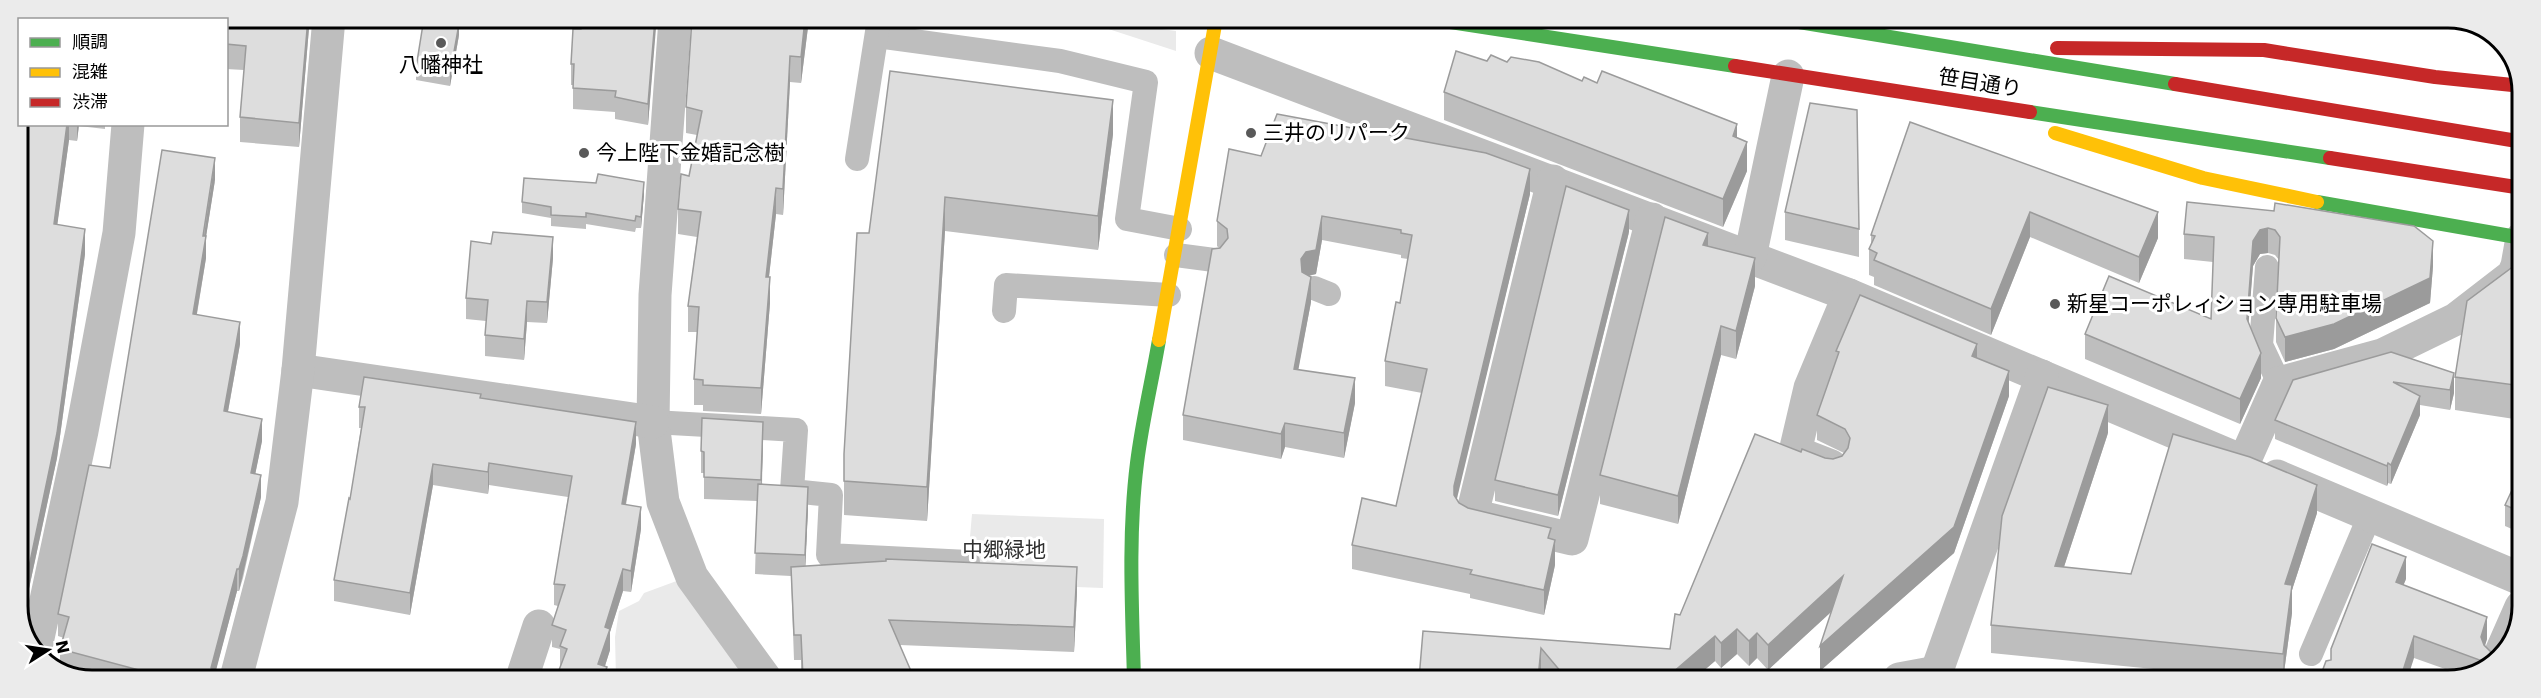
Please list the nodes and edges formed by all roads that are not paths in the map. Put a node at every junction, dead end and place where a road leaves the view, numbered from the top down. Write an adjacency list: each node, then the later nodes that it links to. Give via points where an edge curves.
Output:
1 (327, 28): 29 (street)
2 (674, 28): 32 (street, via 655,295)
3 (878, 28): 15 (lane)
4 (883, 28): 19 (lane, via 1060,61 1146,82 1127,219)
5 (1215, 28): 9 (main road)
6 (1487, 28): 10 (main road, 笹目通り)
7 (1838, 28): 8 (main road, 笹目通り)
8 (1951, 47): 11 (main road, via 2264,50); 14 (main road, 笹目通り)
9 (1211, 53): 16 (street); 19 (main road)
10 (1788, 76): 12 (main road, 笹目通り); 22 (street)
11 (2512, 85)
12 (1944, 99): 17 (main road, 笹目通り); 20 (main road, via 2203,178)
13 (128, 126): 39 (street, via 119,232)
14 (2512, 140)
15 (857, 159)
16 (1553, 181): 18 (street); 18 (street, via 1472,515 1572,539)
17 (2512, 186)
18 (1652, 219): 22 (street)
19 (1180, 229): 21 (main road)
20 (2512, 236)
21 (1176, 255): 23 (lane); 26 (main road)
22 (1750, 257): 27 (street)
23 (1214, 260)
24 (2267, 267): 31 (lane, via 2261,345)
25 (2512, 275): 31 (street, via 2456,318 2382,355)
26 (1169, 295): 28 (lane, via 1006,285); 44 (main road, via 1132,508)
27 (1849, 295): 30 (street); 34 (street, via 1810,388 1795,452)
28 (1004, 311)
29 (298, 370): 32 (street); 41 (street, via 282,502)
30 (2042, 376): 33 (street); 45 (street)
31 (2279, 383): 33 (street)
32 (653, 422): 36 (lane, via 796,430 792,491 831,495 828,555); 43 (street, via 663,502 692,577)
33 (2244, 462): 35 (street)
34 (1831, 466)
35 (2370, 515): 37 (street); 40 (lane)
36 (968, 562)
37 (2512, 575)
38 (539, 626): 42 (street)
39 (38, 638)
40 (2311, 654)
41 (238, 670)
42 (525, 670)
43 (759, 670)
44 (1134, 670)
45 (1937, 670)

